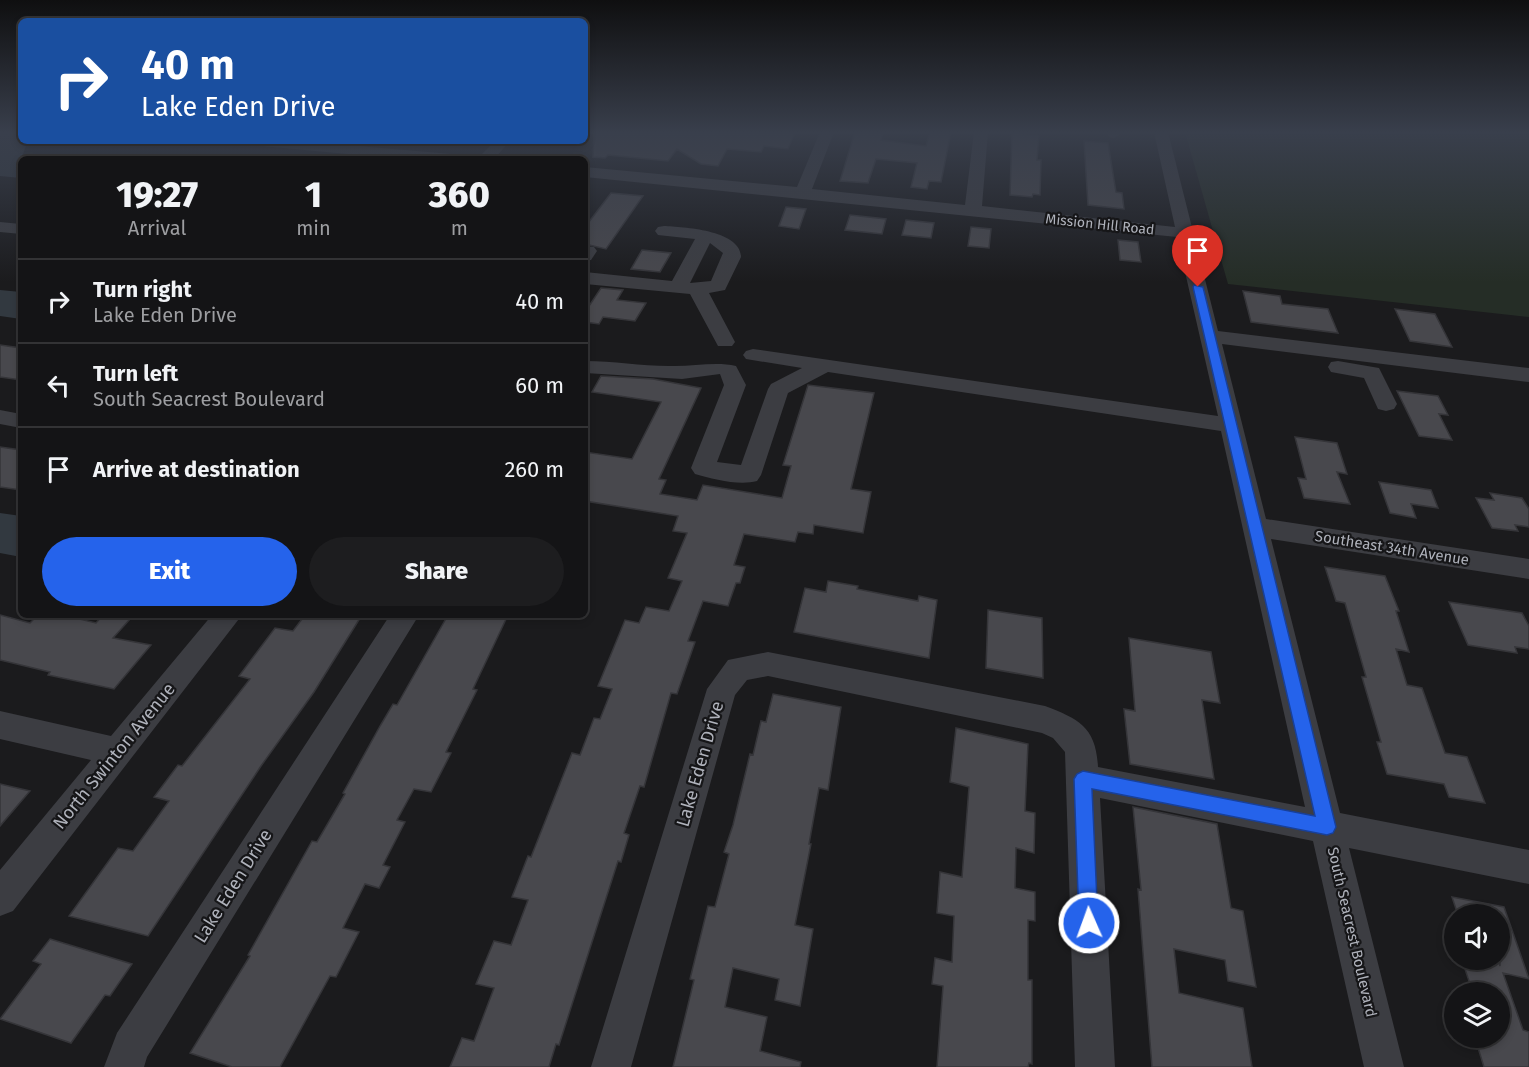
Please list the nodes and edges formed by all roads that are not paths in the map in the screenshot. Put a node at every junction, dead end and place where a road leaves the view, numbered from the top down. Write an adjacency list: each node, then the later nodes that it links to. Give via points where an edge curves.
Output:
1 (692, 182): 5 (street, Mission Hill Road)
2 (807, 182): 5 (street)
3 (976, 182): 6 (street)
4 (1173, 182): 10 (street, South Seacrest Boulevard)
5 (803, 192): 6 (street, Mission Hill Road)
6 (973, 210): 10 (street, Mission Hill Road)
7 (2, 226): 8 (street)
8 (18, 229)
9 (664, 231): 11 (street)
10 (1185, 232): 14 (street, South Seacrest Boulevard)
11 (705, 236): 13 (street); 13 (street, via 728,247 732,257 718,286)
12 (588, 278): 13 (street)
13 (688, 288): 15 (street)
14 (1211, 341): 20 (street); 21 (street, via 1372,374); 24 (street, South Seacrest Boulevard)
15 (725, 342): 16 (street, via 740,344); 19 (street, via 704,353 704,362)
16 (753, 355): 17 (street); 19 (street, via 748,364)
17 (825, 365): 19 (street, via 779,389 749,475 703,468 735,386); 24 (street)
18 (588, 367): 19 (street, via 665,374)
19 (722, 370)
20 (1529, 375)
21 (1386, 404)
22 (0, 417): 23 (street)
23 (18, 420)
24 (1231, 425): 25 (street, South Seacrest Boulevard)
25 (1255, 527): 26 (street, Southeast 34th Avenue); 32 (street, South Seacrest Boulevard)
26 (1529, 569)
27 (226, 618): 30 (street, North Swinton Avenue)
28 (403, 618): 35 (street, Lake Eden Drive, via 131,1047)
29 (0, 725): 30 (street)
30 (117, 752): 34 (street, North Swinton Avenue)
31 (1083, 779): 32 (street); 36 (street, Lake Eden Drive, via 1082,747 1064,728 1045,720 768,664 738,669 722,689); 37 (street, Lake Eden Drive)
32 (1327, 827): 33 (street); 38 (street, South Seacrest Boulevard)
33 (1529, 867)
34 (0, 898)
35 (123, 1067)
36 (611, 1067)
37 (1095, 1067)
38 (1384, 1067)

